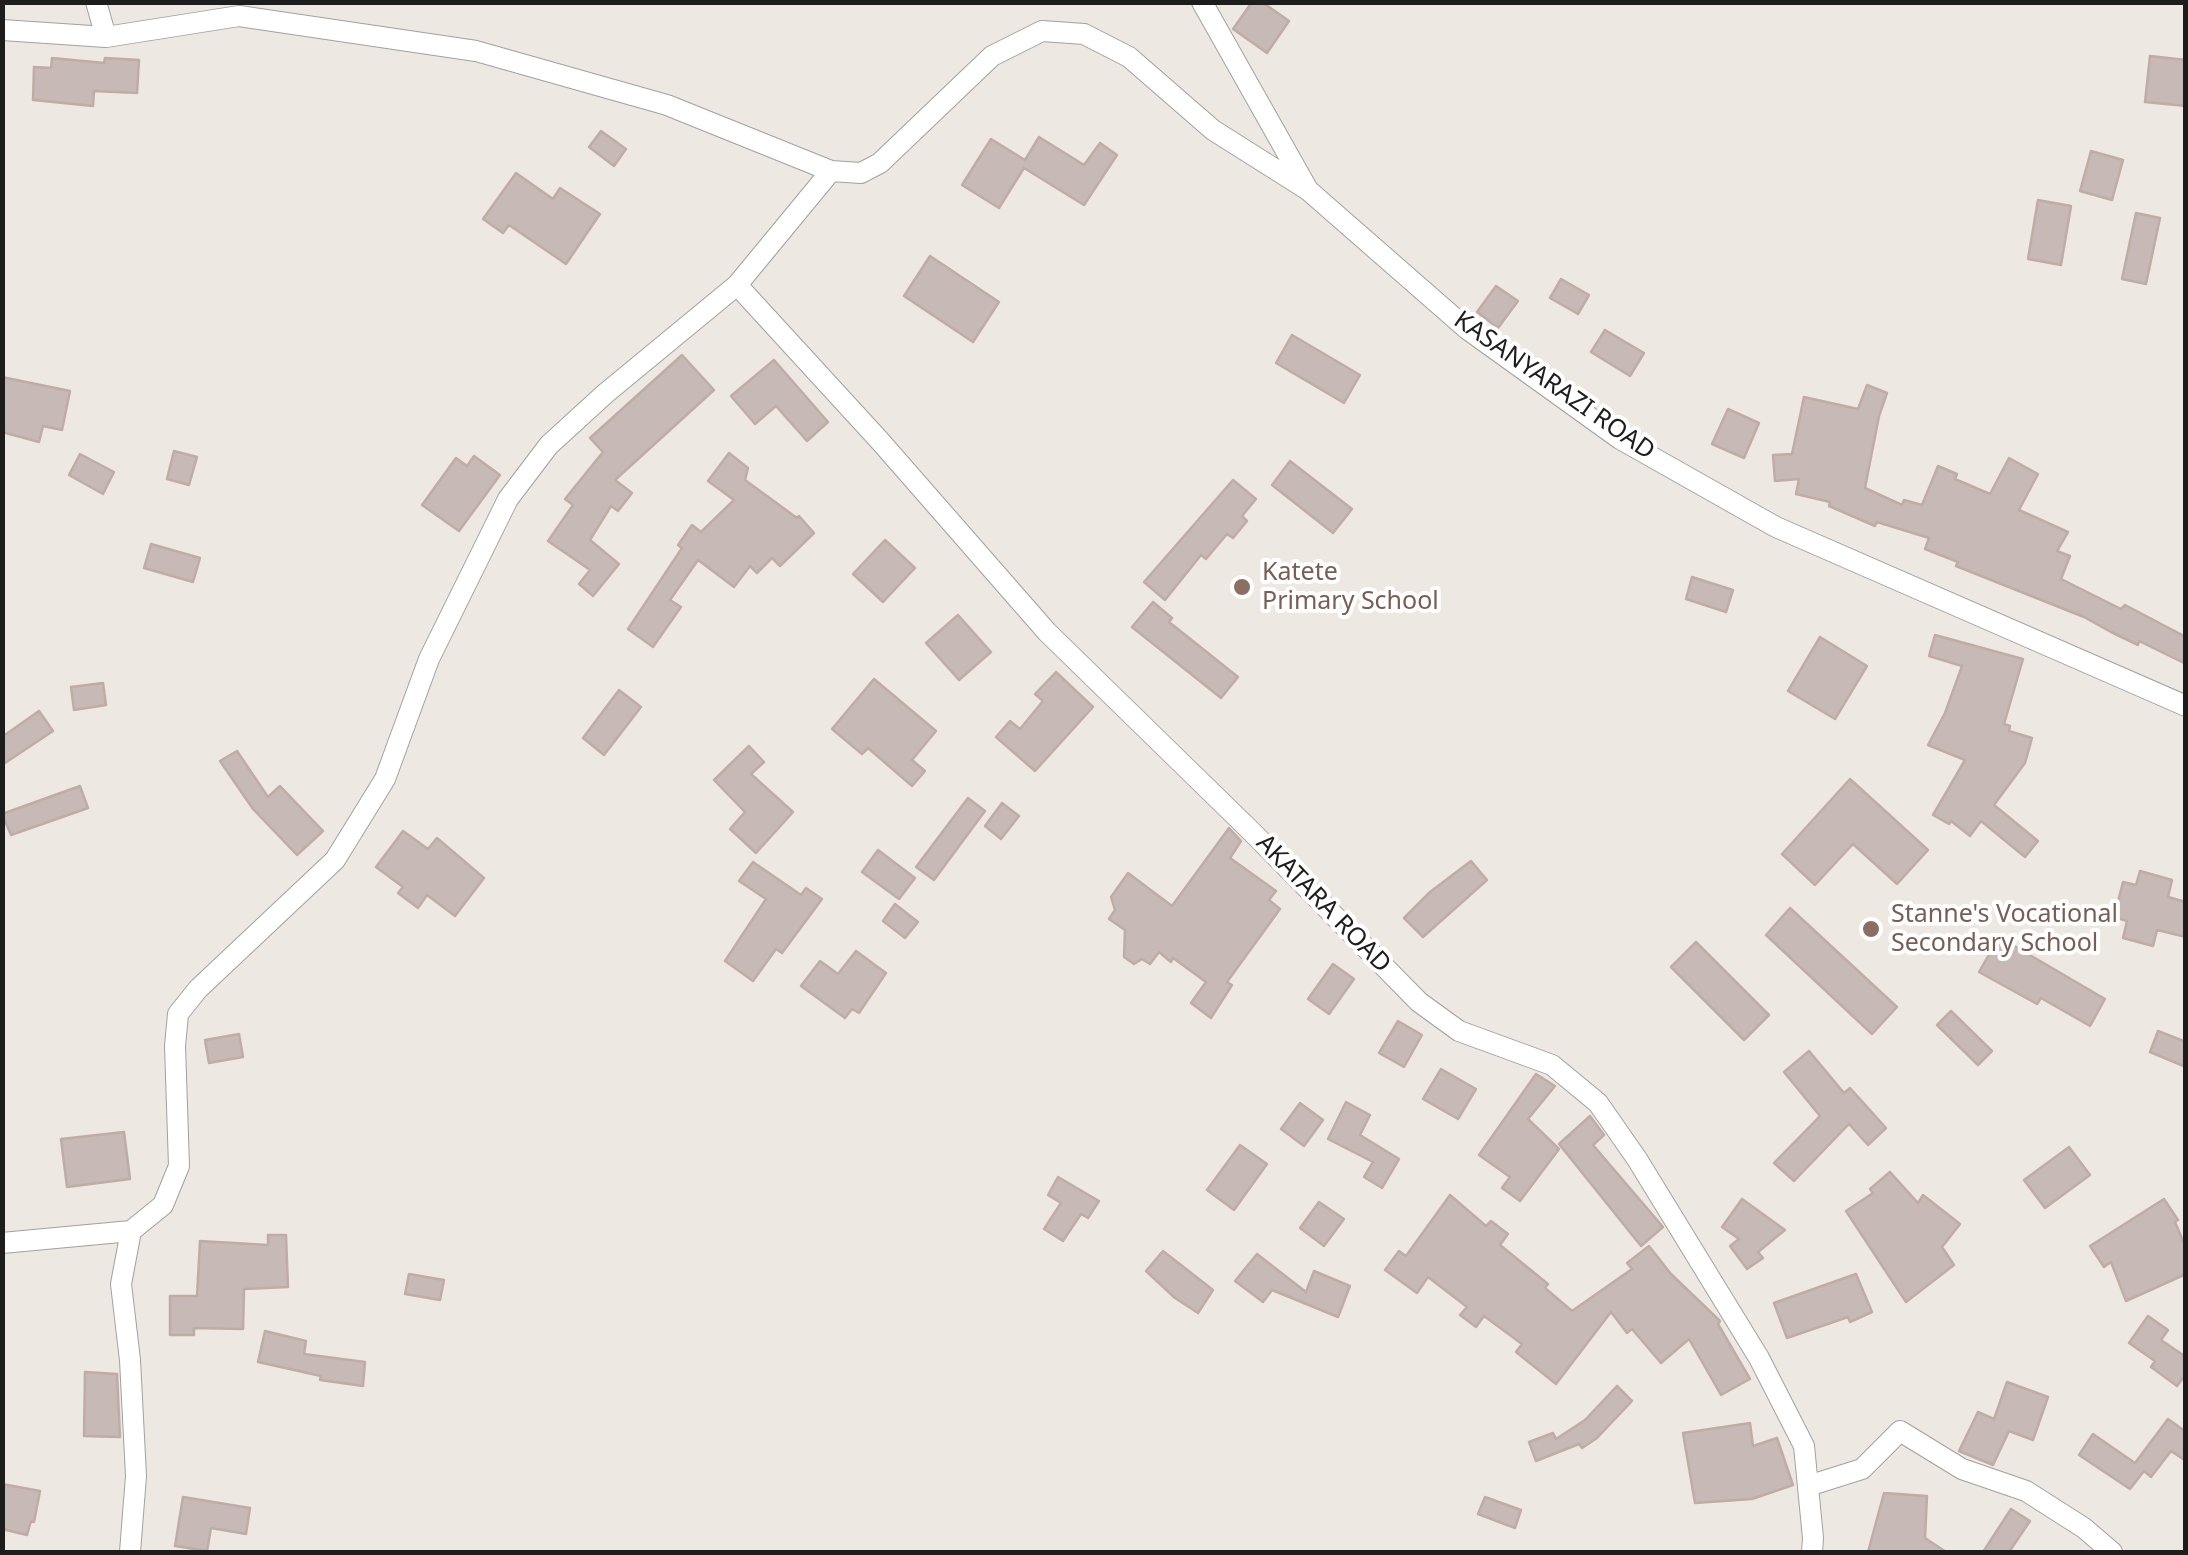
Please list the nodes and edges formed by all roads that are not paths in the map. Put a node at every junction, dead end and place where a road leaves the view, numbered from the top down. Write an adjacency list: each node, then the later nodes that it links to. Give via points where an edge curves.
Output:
1 (96, 2): 4 (street)
2 (1202, 2): 6 (street, KASANYARAZI ROAD)
3 (2, 30): 4 (street)
4 (106, 36): 5 (street, via 239,16 476,51 667,105)
5 (831, 171): 6 (street, via 861,174 880,163 992,56 1042,32 1084,34 1129,57 1213,130); 7 (street)
6 (1308, 190): 8 (street, KASANYARAZI ROAD, via 1467,329 1620,439 1776,527)
7 (736, 285): 9 (street, via 549,446 508,499 429,659 386,779 335,860 178,1014 179,1166 163,1205); 11 (street, AKATARA ROAD, via 1046,632 1419,1002 1459,1031 1552,1065 1598,1103 1759,1358 1804,1446)
8 (2186, 706)
9 (131, 1231): 10 (street); 12 (street, via 121,1284 136,1476)
10 (2, 1242)
11 (1808, 1486): 13 (street, AKATARA ROAD); 14 (street, via 1862,1469 1900,1430 1962,1469 2026,1491)
12 (130, 1552)
13 (1812, 1552)
14 (2112, 1552)

